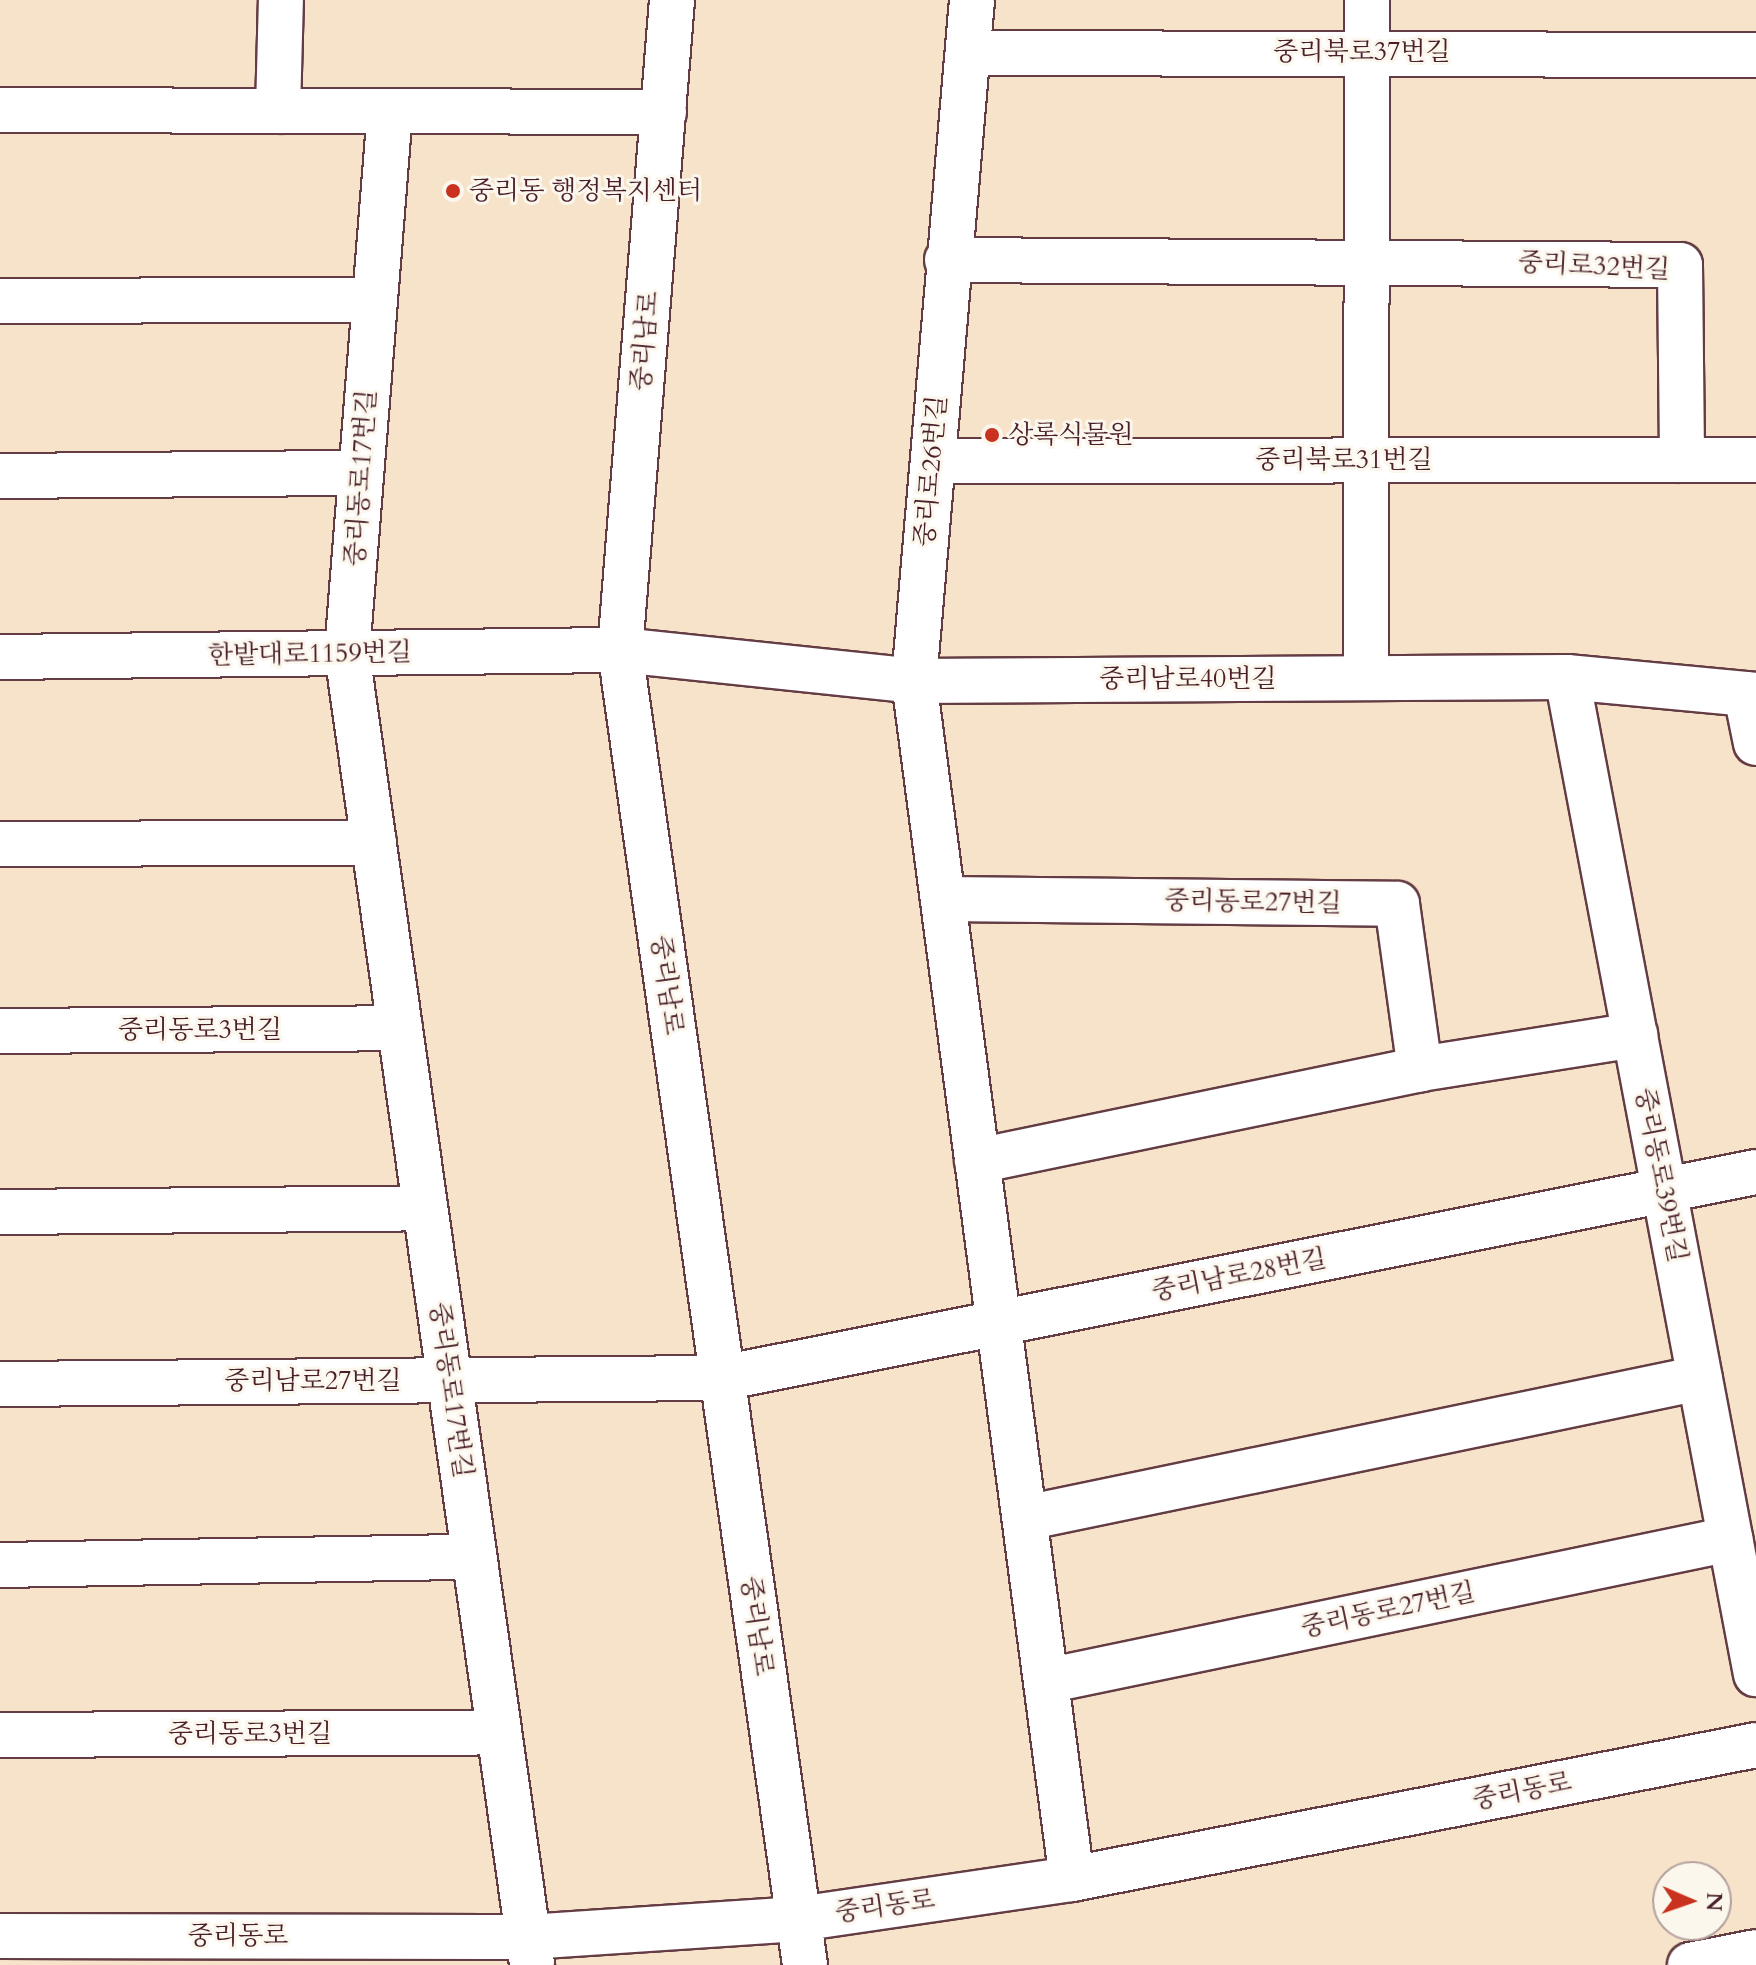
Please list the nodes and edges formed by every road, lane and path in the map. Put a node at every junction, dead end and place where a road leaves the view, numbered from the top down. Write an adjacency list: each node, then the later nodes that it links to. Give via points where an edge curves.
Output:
1 (281, 0): 9 (street)
2 (672, 0): 11 (street, 중리남로)
3 (972, 0): 6 (street, 중리로26번길)
4 (1367, 0): 5 (street)
5 (1367, 52): 6 (street, 중리북로37번길); 7 (street, 중리북로37번길); 12 (street)
6 (968, 53): 13 (street, 중리로26번길)
7 (1756, 55)
8 (0, 110): 9 (street)
9 (278, 111): 10 (street)
10 (390, 111): 11 (street); 14 (street, 중리동로17번길)
11 (664, 112): 22 (street, 중리남로)
12 (1367, 259): 13 (street); 16 (street); 17 (street, 중리로32번길, via 1680,265)
13 (947, 260): 19 (street, 중리로26번길)
14 (375, 300): 15 (street); 20 (street, 중리동로17번길)
15 (0, 301)
16 (1366, 460): 17 (street, 중리북로31번길); 19 (street, 중리북로31번길); 26 (street)
17 (1682, 460): 18 (street, 중리북로31번길)
18 (1756, 460)
19 (933, 461): 27 (street, 중리로26번길)
20 (361, 473): 21 (street); 23 (street, 중리동로17번길)
21 (0, 476)
22 (620, 650): 23 (street, 한밭대로1159번길); 27 (street, 중리남로40번길); 43 (street, 중리남로)
23 (347, 653): 24 (street, 한밭대로1159번길); 30 (street, 중리동로17번길)
24 (0, 657)
25 (1567, 677): 26 (street, 중리남로40번길); 28 (street, 중리남로40번길); 35 (street, 중리동로39번길)
26 (1366, 678): 27 (street, 중리남로40번길)
27 (914, 681): 32 (street)
28 (1751, 695): 29 (street)
29 (1756, 743)
30 (374, 843): 31 (street); 33 (street, 중리동로17번길)
31 (0, 844)
32 (943, 899): 36 (street, 중리동로27번길, via 1397,904); 37 (street)
33 (400, 1028): 34 (street, 중리동로3번길); 40 (street, 중리동로17번길)
34 (0, 1031)
35 (1635, 1035): 36 (street); 39 (street, 중리동로39번길)
36 (1420, 1069): 37 (street)
37 (977, 1161): 42 (street)
38 (1756, 1172): 39 (street, 중리남로28번길)
39 (1664, 1190): 42 (street, 중리남로28번길); 44 (street, 중리동로39번길)
40 (425, 1208): 41 (street); 45 (street, 중리동로17번길)
41 (0, 1212)
42 (999, 1323): 43 (street, 중리남로28번길); 47 (street)
43 (722, 1378): 45 (street, 중리남로27번길); 57 (street, 중리남로)
44 (1700, 1378): 47 (street); 48 (street, 중리동로39번길)
45 (450, 1380): 46 (street, 중리남로27번길); 49 (street, 중리동로17번길)
46 (0, 1384)
47 (1025, 1518): 52 (street)
48 (1730, 1539): 51 (street, 중리동로39번길); 52 (street, 중리동로27번길)
49 (474, 1557): 50 (street); 53 (street, 중리동로17번길)
50 (0, 1565)
51 (1756, 1674)
52 (1046, 1681): 56 (street)
53 (499, 1732): 54 (street, 중리동로3번길); 59 (street, 중리동로17번길)
54 (0, 1735)
55 (1756, 1745): 56 (street, 중리동로)
56 (1072, 1879): 57 (street, 중리동로)
57 (798, 1919): 59 (street, 중리동로); 61 (street, 중리남로)
58 (0, 1936): 59 (street, 중리동로)
59 (530, 1951)
60 (1756, 1952): 62 (street)
61 (805, 1965)
62 (1690, 1965)

